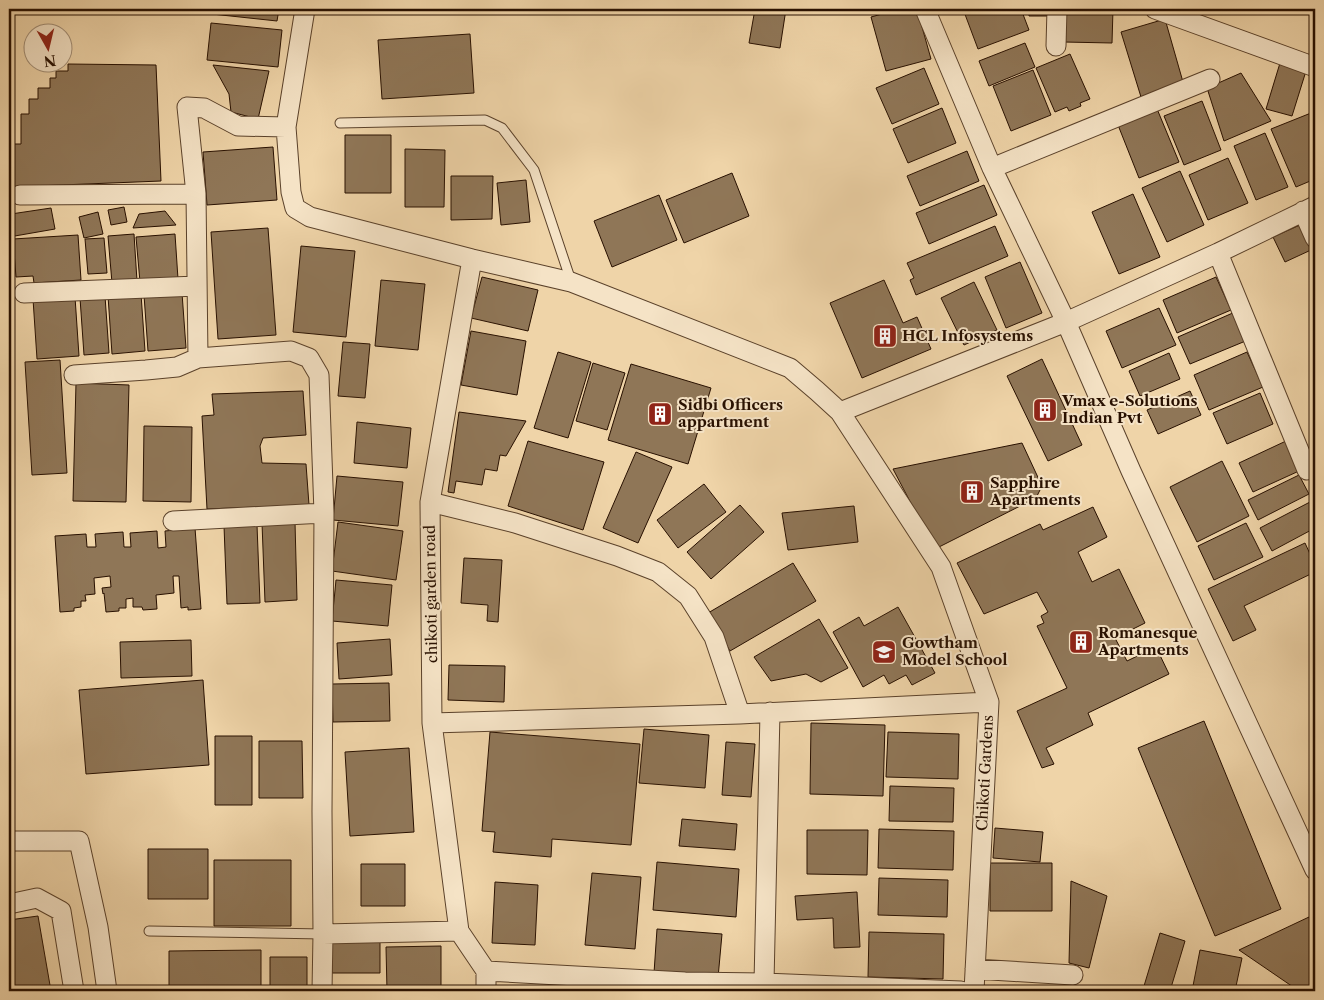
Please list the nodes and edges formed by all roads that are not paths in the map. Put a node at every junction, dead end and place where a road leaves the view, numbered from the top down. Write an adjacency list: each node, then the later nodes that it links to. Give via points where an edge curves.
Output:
1 (305, 9): 9 (street)
2 (925, 9): 10 (street)
3 (1057, 9): 5 (street)
4 (1155, 9): 6 (street)
5 (1056, 46)
6 (1315, 67)
7 (1210, 79): 10 (street)
8 (340, 123): 17 (lane, via 485,120 502,128 534,170)
9 (286, 127): 11 (street, via 238,126 204,108 187,107); 16 (street, Chikoti Gardens, via 295,208 310,217)
10 (992, 168): 20 (street)
11 (196, 194): 12 (street); 18 (street)
12 (20, 195)
13 (1309, 208): 14 (street); 15 (street)
14 (1315, 238)
15 (1218, 253): 20 (street); 24 (street)
16 (472, 259): 17 (street, Chikoti Gardens); 25 (street, chikoti garden road)
17 (571, 282): 23 (street, Chikoti Gardens, via 790,368)
18 (197, 286): 19 (street); 21 (street)
19 (24, 293)
20 (1066, 322): 23 (street); 33 (street, via 1130,471)
21 (198, 358): 22 (street, via 177,367); 26 (street, via 292,351 309,358 319,375)
22 (74, 375)
23 (840, 412): 28 (street, Chikoti Gardens, via 941,567)
24 (1307, 470)
25 (430, 502): 30 (street, via 515,523 658,572 688,596 714,637); 31 (street, chikoti garden road)
26 (324, 513): 27 (street); 37 (street)
27 (173, 521)
28 (989, 702): 29 (street); 38 (street, Chikoti Gardens)
29 (770, 712): 30 (street); 41 (street)
30 (740, 714): 31 (street)
31 (432, 723): 36 (street, chikoti garden road)
32 (9, 841): 45 (street, via 79,841 98,927)
33 (1315, 870)
34 (9, 904): 44 (street, via 37,898 61,911)
35 (149, 931): 37 (lane)
36 (459, 931): 37 (street); 39 (street)
37 (324, 934): 46 (street)
38 (974, 969): 40 (street); 49 (street, Chikoti Gardens)
39 (486, 971): 42 (street); 47 (street)
40 (1073, 975)
41 (764, 983): 42 (street); 43 (street)
42 (685, 987)
43 (834, 988): 48 (street)
44 (74, 991)
45 (107, 991)
46 (322, 991)
47 (486, 991)
48 (961, 991)
49 (974, 991)

